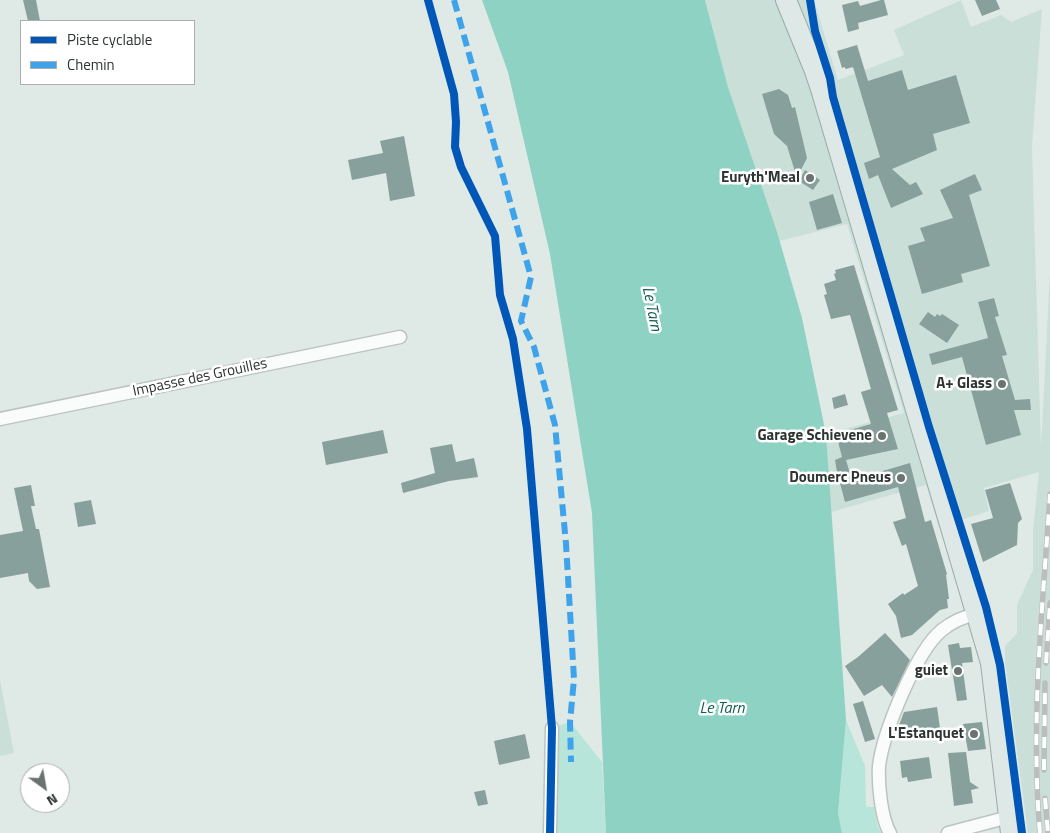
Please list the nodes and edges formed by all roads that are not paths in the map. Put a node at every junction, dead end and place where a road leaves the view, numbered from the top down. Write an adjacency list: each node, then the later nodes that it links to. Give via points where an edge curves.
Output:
1 (786, 0): 3 (main road)
2 (802, 0): 3 (main road)
3 (815, 71): 6 (main road)
4 (400, 337): 5 (street, Impasse des Grouilles)
5 (0, 419)
6 (976, 614): 8 (main road, via 990,663); 10 (street, via 956,619 940,631 924,650 896,708 879,767 882,814)
7 (552, 728): 9 (street)
8 (1010, 825): 11 (street)
9 (550, 833)
10 (890, 833)
11 (948, 833)

